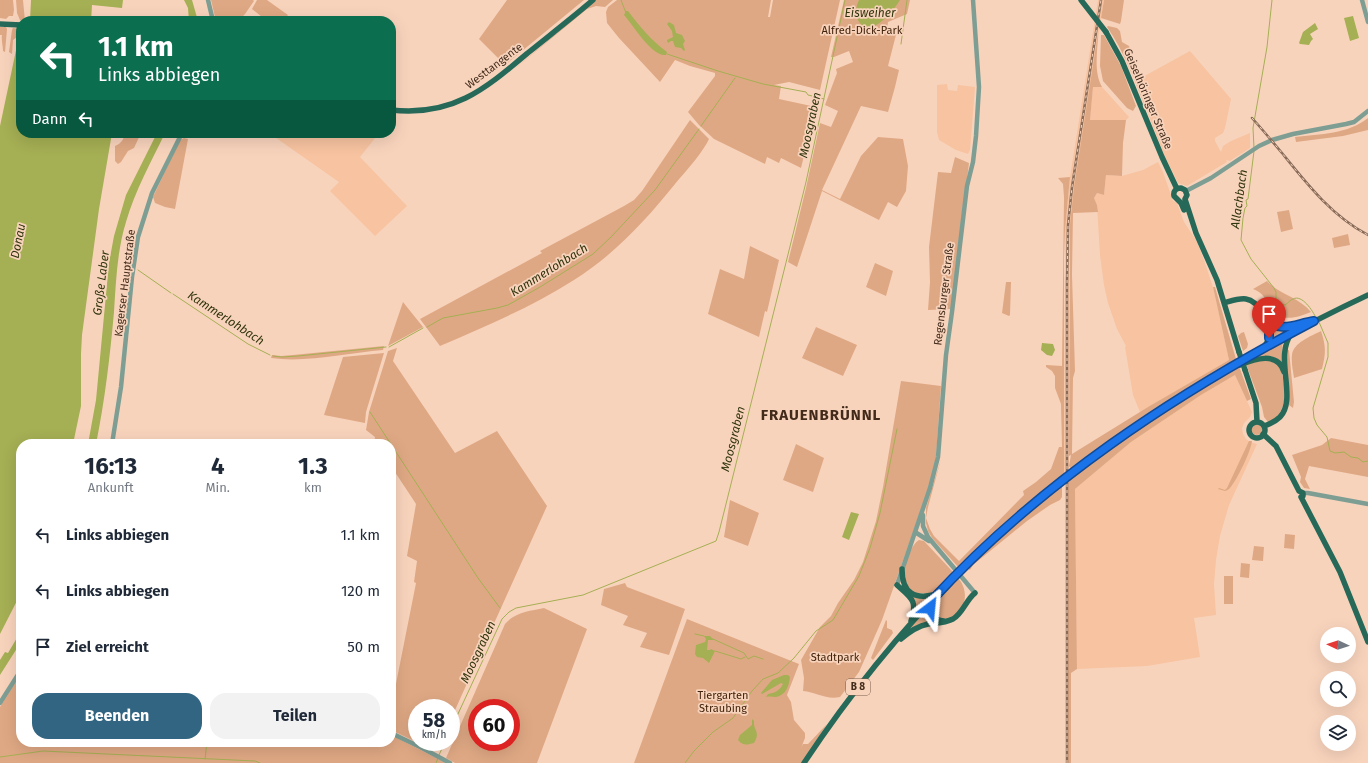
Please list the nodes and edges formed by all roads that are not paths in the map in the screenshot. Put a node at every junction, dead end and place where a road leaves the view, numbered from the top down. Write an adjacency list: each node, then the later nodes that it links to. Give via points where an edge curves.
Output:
1 (208, 0): 6 (street)
2 (593, 0): 10 (main road, Westtangente, via 480,92 435,109)
3 (973, 0): 30 (street, Regensburger Straße, via 979,87 975,149 967,186 946,354 938,457)
4 (1081, 0): 13 (main road, Geiselhöringer Straße, bridge, via 1106,32 1125,67)
5 (1362, 0): 7 (street)
6 (212, 16)
7 (1368, 22)
8 (0, 24): 9 (main road)
9 (16, 25)
10 (396, 110)
11 (1368, 111): 14 (street, via 1354,122 1281,137 1259,146 1211,178)
12 (180, 138): 27 (street, Kagerser Hauptstraße, via 152,193 138,237)
13 (1178, 189): 14 (main road); 15 (main road, via 1174,192 1175,199)
14 (1186, 191): 15 (main road, via 1187,195)
15 (1182, 200): 17 (main road, via 1217,280)
16 (1368, 295): 19 (main road, B 8)
17 (1224, 303): 18 (main road, via 1240,299 1249,300); 24 (main road, bridge, via 1256,403)
18 (1264, 318): 19 (main road, via 1273,325 1284,327); 21 (main road, via 1269,335)
19 (1314, 321): 20 (main road, B 8)
20 (1293, 332): 21 (main road, B 8); 23 (main road, via 1285,345)
21 (1262, 348): 22 (main road, B 8)
22 (1215, 376): 23 (main road, via 1250,361 1265,358 1280,364); 38 (main road, B 8, bridge, via 1139,424 1055,486 1011,523)
23 (1285, 378): 25 (main road, via 1283,412 1276,420)
24 (1257, 422): 25 (main road); 26 (main road, via 1250,426 1250,434 1258,438)
25 (1264, 426): 26 (main road)
26 (1263, 434): 28 (main road, via 1276,446)
27 (113, 439)
28 (1301, 494): 29 (street); 42 (main road, via 1340,572)
29 (1368, 504)
30 (923, 510): 31 (street, Regensburger Straße); 32 (street)
31 (915, 532): 32 (street); 33 (street); 34 (street, Regensburger Straße)
32 (925, 532): 33 (street)
33 (932, 543): 37 (street)
34 (902, 569): 35 (street, Regensburger Straße); 36 (main road)
35 (897, 585): 36 (main road); 41 (main road, via 909,594 912,600 914,608)
36 (904, 585): 38 (main road, via 916,596)
37 (975, 593): 40 (main road, via 960,614)
38 (938, 594): 39 (main road, B 8)
39 (932, 600): 40 (main road, via 932,616); 41 (main road, B 8)
40 (946, 621): 43 (main road, via 917,628)
41 (910, 624): 43 (main road, B 8)
42 (1368, 642)
43 (887, 651): 48 (main road, B 8, via 844,704)
44 (16, 678): 45 (street)
45 (0, 703)
46 (396, 736): 47 (street)
47 (450, 763)
48 (804, 763)

